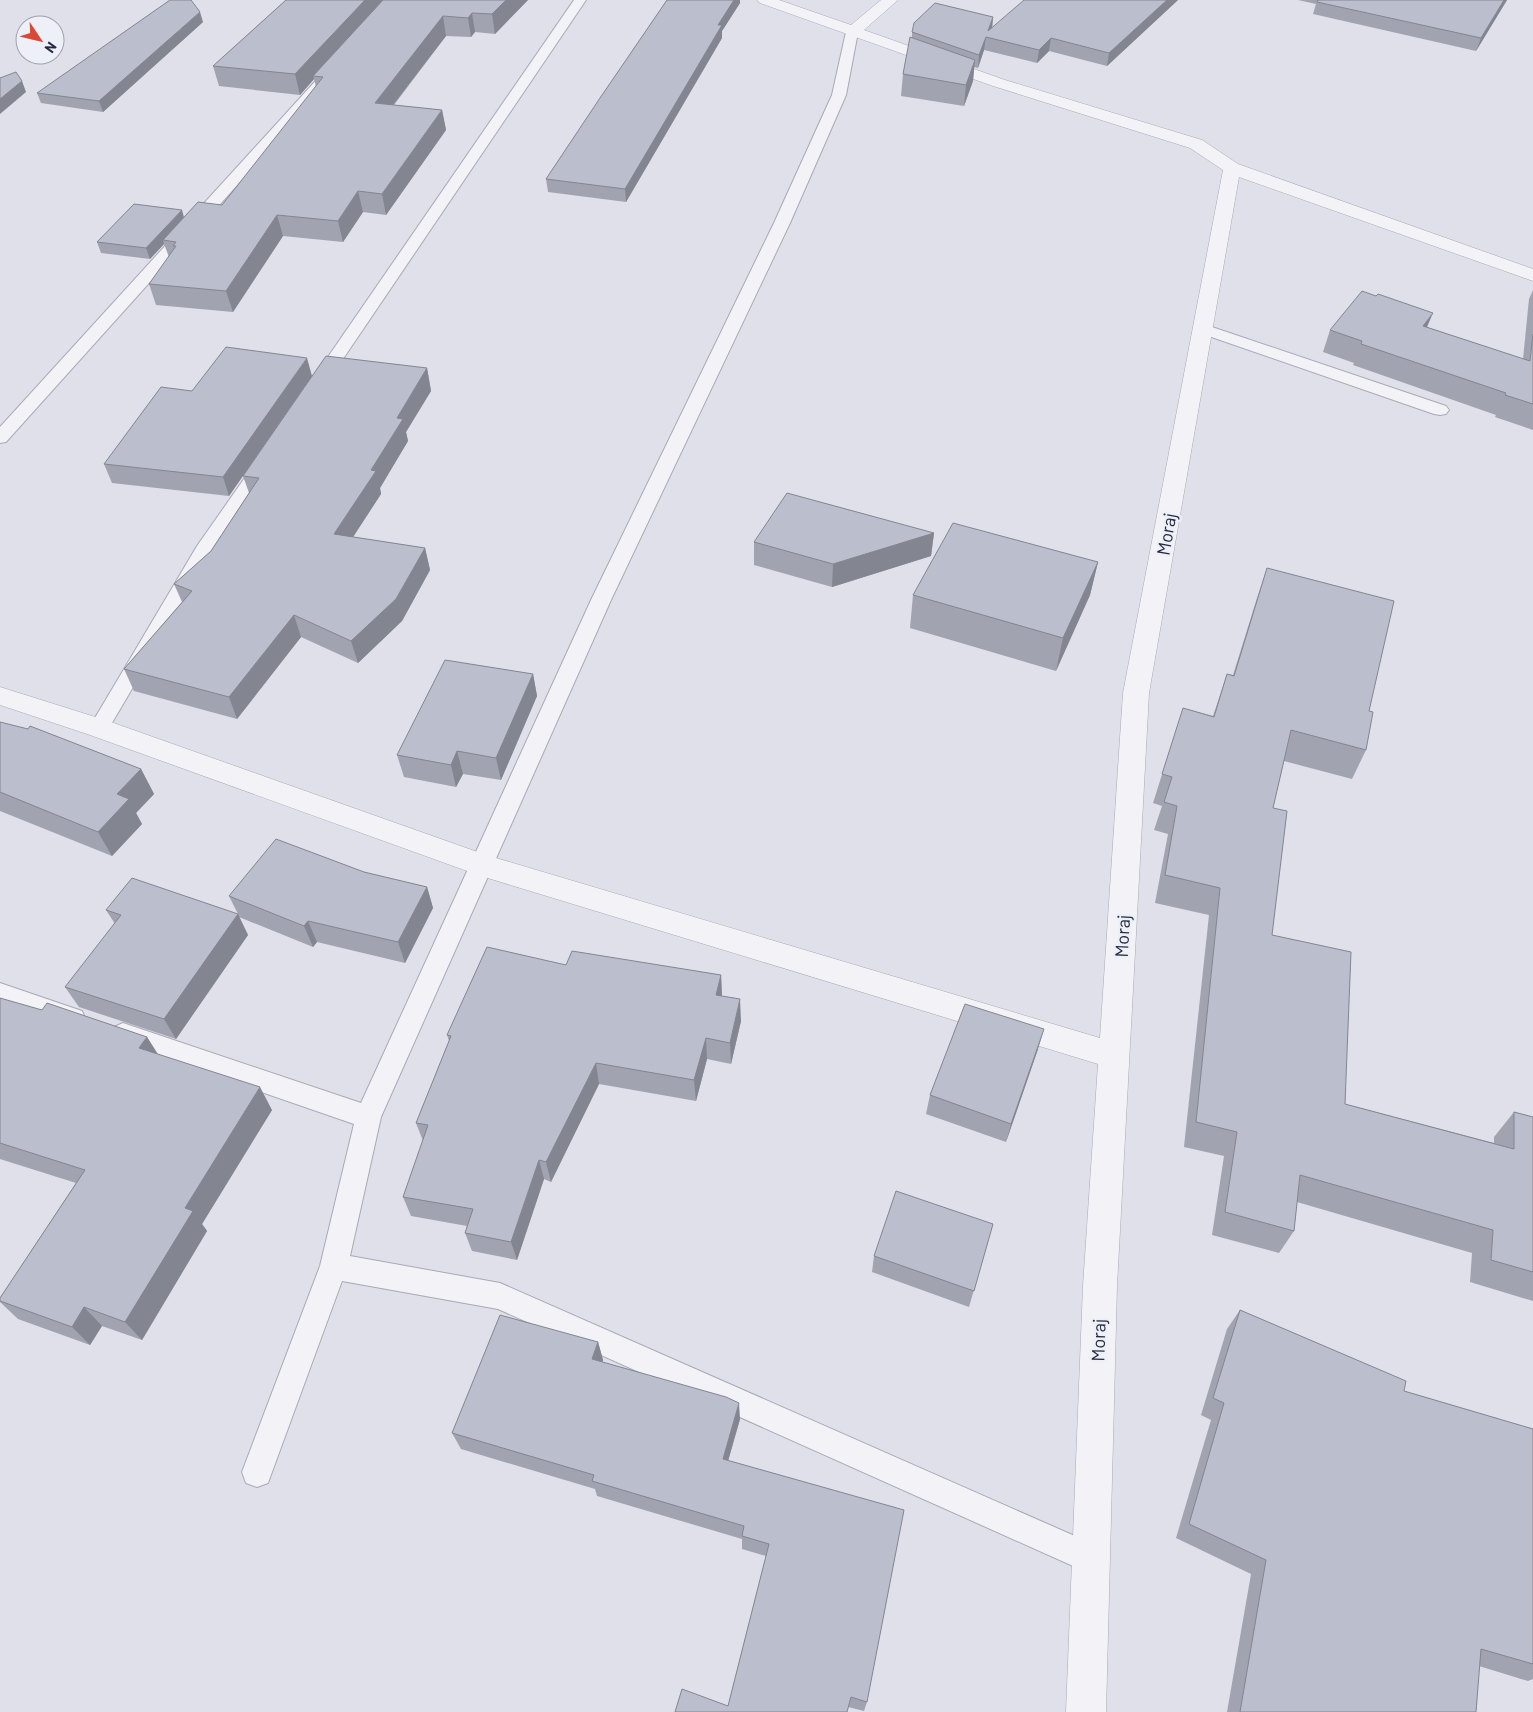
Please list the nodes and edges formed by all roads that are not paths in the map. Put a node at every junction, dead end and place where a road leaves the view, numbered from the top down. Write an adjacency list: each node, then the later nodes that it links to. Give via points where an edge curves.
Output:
1 (580, 0): 9 (lane)
2 (765, 0): 4 (street)
3 (890, 0): 4 (street)
4 (852, 32): 6 (street, via 999,83 1196,144); 15 (lane, via 839,96 601,600)
5 (336, 66): 11 (lane)
6 (1232, 168): 7 (street); 8 (street, Moraj)
7 (1533, 275)
8 (1203, 328): 10 (lane); 17 (street, Moraj, via 1136,693)
9 (310, 395)
10 (1440, 410)
11 (0, 438)
12 (271, 452): 14 (lane, via 204,550)
13 (0, 696): 14 (street)
14 (99, 728): 15 (street)
15 (481, 865): 17 (street); 18 (lane)
16 (0, 993): 18 (lane)
17 (1115, 1056): 21 (street, Moraj, via 1100,1286)
18 (368, 1117): 19 (lane)
19 (334, 1266): 20 (lane); 21 (lane, via 500,1296)
20 (257, 1472)
21 (1091, 1559): 22 (street, Moraj)
22 (1086, 1712)

